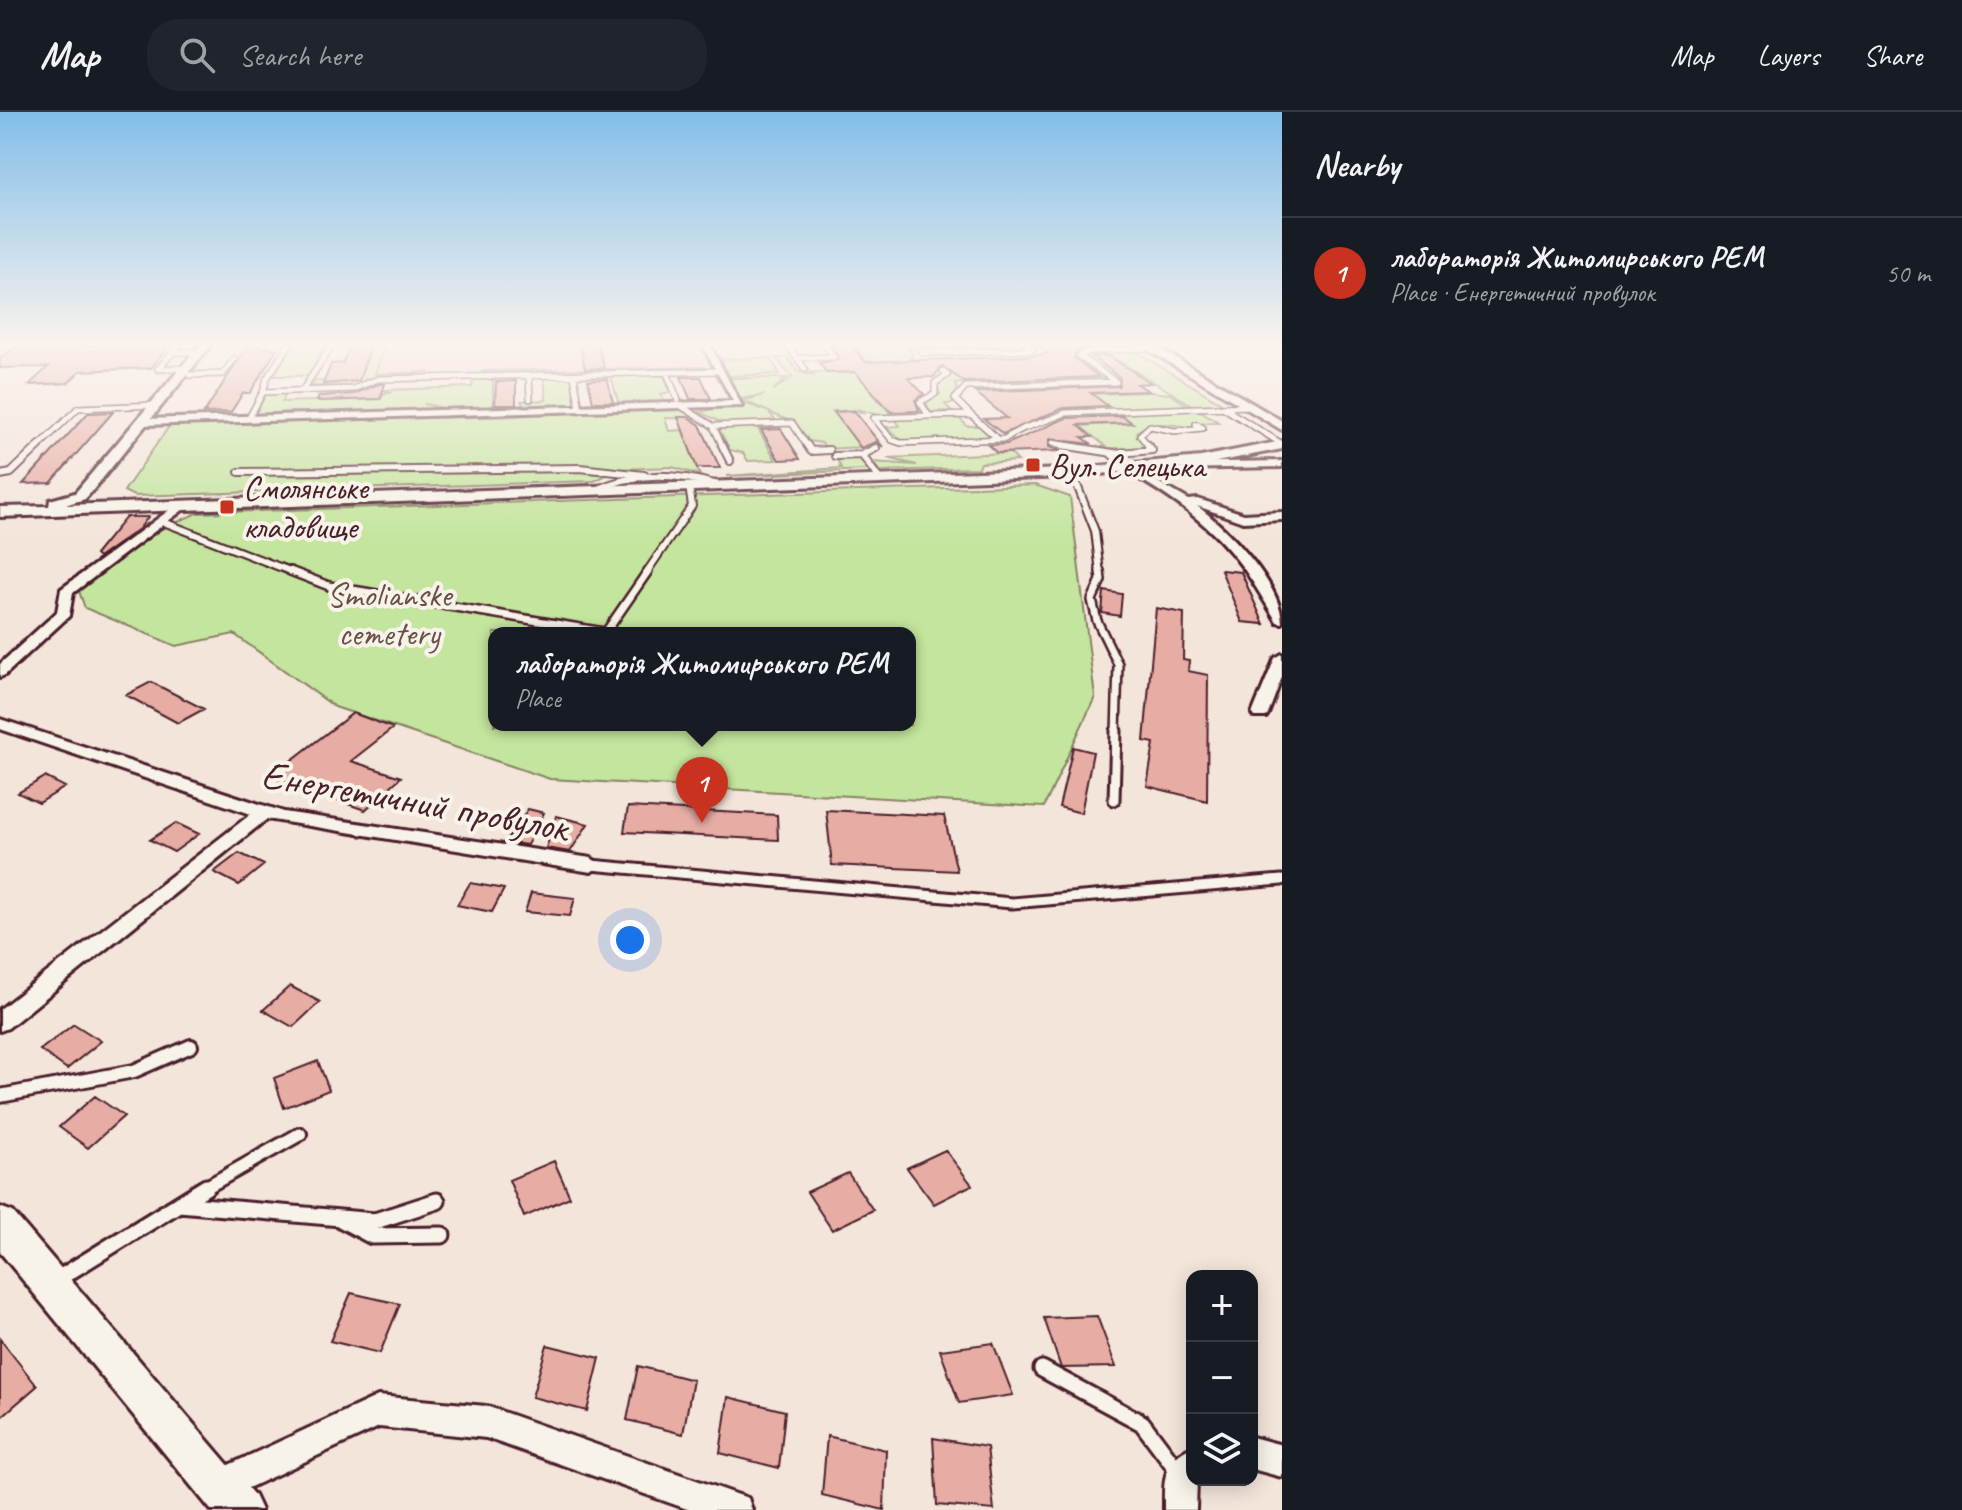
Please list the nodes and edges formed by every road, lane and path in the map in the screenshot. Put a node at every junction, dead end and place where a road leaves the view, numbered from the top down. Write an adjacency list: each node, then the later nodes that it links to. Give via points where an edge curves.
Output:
1 (76, 410): 32 (lane, via 11,473)
2 (154, 410): 15 (street)
3 (157, 410): 15 (street)
4 (253, 410): 14 (lane)
5 (556, 410): 14 (street)
6 (690, 410): 17 (lane)
7 (925, 410): 13 (lane)
8 (966, 410): 12 (lane)
9 (1138, 410): 19 (lane, via 1065,413)
10 (1229, 410): 21 (lane)
11 (1256, 410): 18 (street)
12 (971, 415): 13 (lane); 19 (lane)
13 (929, 416): 19 (lane, via 874,418 901,443)
14 (249, 418): 15 (street)
15 (147, 422): 39 (street)
16 (1196, 424): 24 (lane, via 1203,428 1175,431 1150,426 1139,433 1152,450)
17 (713, 426): 23 (lane, via 792,423 811,451); 27 (lane)
18 (1282, 426)
19 (998, 439)
20 (1053, 443): 24 (lane)
21 (1282, 444): 29 (street, via 1201,461)
22 (876, 448): 25 (lane)
23 (829, 450)
24 (1113, 453): 29 (lane)
25 (862, 455): 26 (lane); 34 (lane)
26 (835, 456)
27 (730, 461)
28 (1282, 464): 29 (street)
29 (1128, 468): 31 (street); 38 (street)
30 (239, 472): 33 (lane, via 580,468)
31 (1072, 472): 34 (street); 55 (lane, via 1095,531 1101,580 1092,600 1097,621 1118,664)
32 (0, 475)
33 (644, 475): 35 (lane, via 679,473); 37 (lane, via 623,476)
34 (880, 480): 35 (street)
35 (718, 485): 36 (street)
36 (689, 486): 37 (street); 50 (lane, via 692,506)
37 (595, 490): 40 (street)
38 (1180, 496): 44 (street, via 1243,518); 46 (street, via 1234,544)
39 (74, 502): 41 (street); 41 (street); 42 (street); 42 (street); 43 (street)
40 (186, 503): 41 (street); 45 (street)
41 (121, 505)
42 (21, 508): 43 (street)
43 (0, 511)
44 (1282, 516)
45 (161, 521): 49 (lane, via 329,586); 52 (street, via 66,592 64,613)
46 (1261, 581): 47 (street); 48 (street)
47 (1282, 583)
48 (1282, 619)
49 (572, 627)
50 (612, 627)
51 (1282, 658): 53 (street)
52 (0, 672)
53 (1260, 714)
54 (0, 724): 56 (street, Енергетичний провулок)
55 (1114, 800)
56 (265, 812): 57 (street, Енергетичний провулок); 59 (street)
57 (591, 865): 58 (lane, via 1012,903)
58 (1282, 880)
59 (0, 1022)
60 (191, 1046): 61 (lane, via 134,1071)
61 (0, 1096)
62 (300, 1134): 64 (lane)
63 (437, 1201): 65 (lane, via 375,1221)
64 (179, 1204): 65 (lane); 68 (lane)
65 (335, 1217): 67 (lane, via 372,1236)
66 (0, 1224): 68 (street)
67 (442, 1235)
68 (49, 1283): 73 (street)
69 (1042, 1369): 72 (lane, via 1142,1423)
70 (1258, 1455): 71 (street)
71 (1282, 1461)
72 (1186, 1468): 75 (street)
73 (229, 1498): 74 (street, via 378,1411 486,1422)
74 (736, 1510)
75 (1180, 1510)

